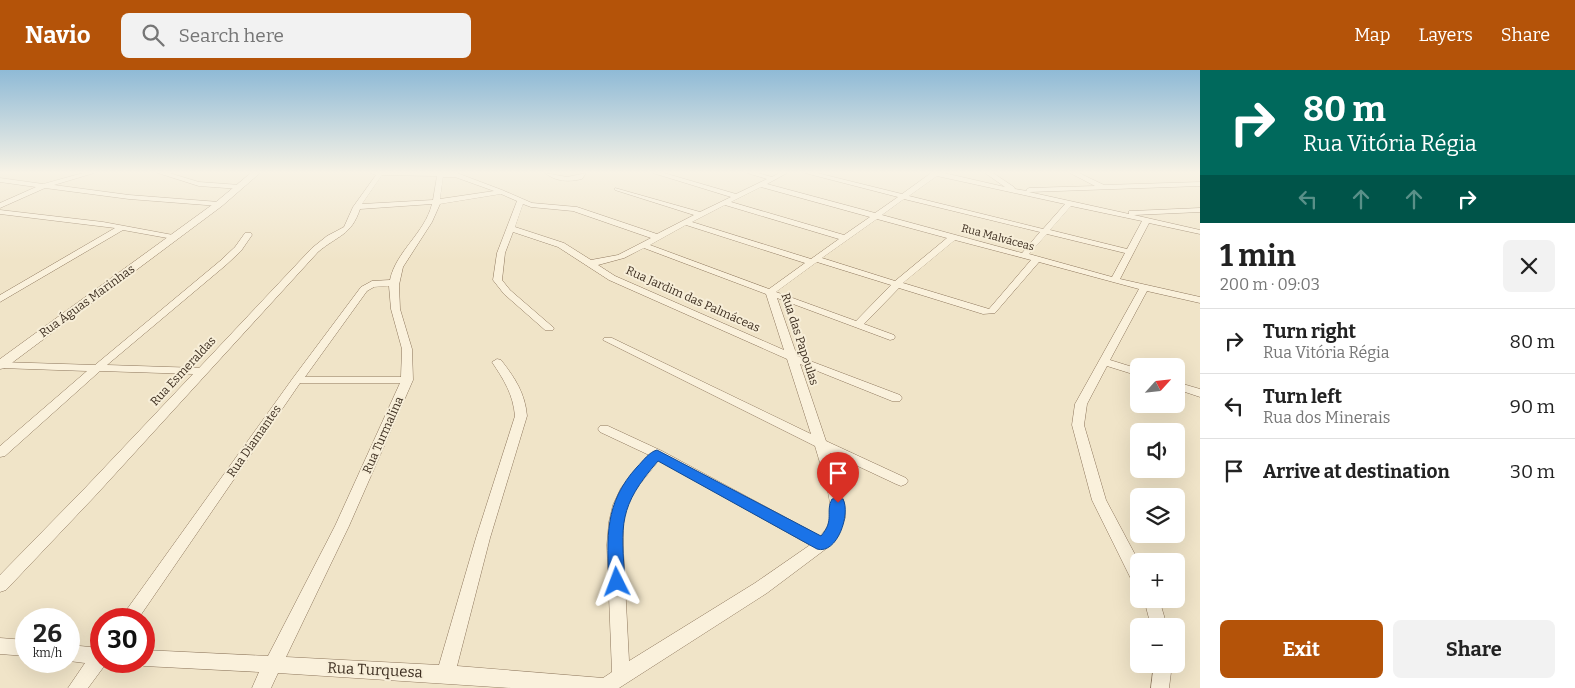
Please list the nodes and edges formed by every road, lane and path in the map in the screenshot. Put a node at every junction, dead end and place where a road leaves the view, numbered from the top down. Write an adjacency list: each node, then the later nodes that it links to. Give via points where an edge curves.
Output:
1 (521, 201): 24 (street)
2 (189, 202): 13 (street)
3 (222, 202): 13 (street, Rua Águas Marinhas)
4 (359, 202): 15 (street, Rua Esmeraldas)
5 (437, 202): 15 (street); 39 (street, Rua Turmalina, via 427,225 400,266)
6 (524, 202): 30 (street, via 574,209)
7 (658, 202): 19 (street)
8 (823, 202): 20 (street, Rua Malváceas)
9 (897, 202): 20 (street, Rua das Papoulas)
10 (924, 202): 25 (street)
11 (1060, 202): 14 (street)
12 (725, 203): 19 (street); 31 (street)
13 (219, 204): 29 (street, Rua Águas Marinhas)
14 (1069, 204): 18 (street); 25 (street)
15 (357, 206): 55 (street, Rua Esmeraldas, via 347,229 316,250)
16 (1200, 210): 18 (street)
17 (0, 212): 23 (street)
18 (1115, 214): 21 (street)
19 (700, 215): 22 (street)
20 (876, 216): 28 (street, Rua Malváceas); 31 (street, Rua das Papoulas)
21 (1147, 220): 26 (street); 33 (street)
22 (686, 223): 30 (street); 36 (street)
23 (120, 228): 29 (street); 43 (street)
24 (510, 228): 37 (street, Rua Jardim das Palmáceas, via 551,241); 46 (street, via 497,280)
25 (1043, 231): 33 (street); 34 (street)
26 (1200, 232)
27 (248, 235): 53 (street, via 223,263)
28 (953, 236): 34 (street, Rua Malváceas); 40 (street)
29 (173, 237): 52 (street, Rua Águas Marinhas)
30 (657, 237): 32 (street)
31 (846, 238): 36 (street, Rua das Papoulas)
32 (644, 246): 37 (street, via 612,261); 42 (street)
33 (1129, 252): 38 (street)
34 (1024, 255): 35 (street, Rua Malváceas)
35 (1037, 259): 38 (street, Rua Malváceas); 40 (street, via 992,311 981,311)
36 (814, 261): 40 (street); 42 (street, Rua das Papoulas)
37 (590, 263): 49 (street, Rua Jardim das Palmáceas, via 612,278)
38 (1115, 280): 41 (street, Rua Malváceas)
39 (394, 283): 56 (street, Rua Diamantes, via 365,287); 57 (street, Rua Turmalina, via 394,305 406,345)
40 (897, 284): 45 (street)
41 (1144, 288): 44 (street, Rua Malváceas); 51 (street)
42 (770, 292): 45 (street); 49 (street, Rua das Papoulas)
43 (0, 299)
44 (1200, 300)
45 (858, 325): 47 (street)
46 (549, 328)
47 (890, 337)
48 (608, 340): 62 (street)
49 (792, 358): 60 (street, Rua Jardim das Palmáceas); 62 (street, Rua das Papoulas)
50 (497, 362): 76 (street, via 516,388 521,416)
51 (1105, 362): 54 (street); 67 (street, via 1081,404 1078,425 1099,500)
52 (0, 365): 53 (street)
53 (97, 368): 55 (street); 63 (street)
54 (1130, 370)
55 (202, 371): 68 (street, Rua Esmeraldas)
56 (297, 380): 57 (street); 69 (street, Rua Diamantes)
57 (407, 380): 73 (street, Rua Turmalina, via 342,526)
58 (1185, 388): 59 (street)
59 (1200, 393)
60 (896, 398)
61 (604, 429): 64 (street)
62 (821, 444): 65 (street); 66 (street, Rua das Papoulas, via 838,503 838,518 833,532)
63 (0, 453)
64 (657, 454): 66 (street); 77 (street, via 626,492 616,522)
65 (901, 481)
66 (822, 544): 77 (street, via 761,588)
67 (1130, 560)
68 (0, 585)
69 (136, 608)
70 (0, 646): 71 (street)
71 (15, 647)
72 (155, 659): 73 (street, Rua Turquesa)
73 (272, 665): 76 (street, Rua Turquesa); 80 (street, Rua Turmalina)
74 (90, 671): 79 (street)
75 (1162, 673): 81 (street)
76 (446, 674): 78 (street, Rua Turquesa)
77 (621, 676): 78 (street)
78 (604, 687)
79 (77, 688)
80 (261, 688)
81 (1160, 688)

